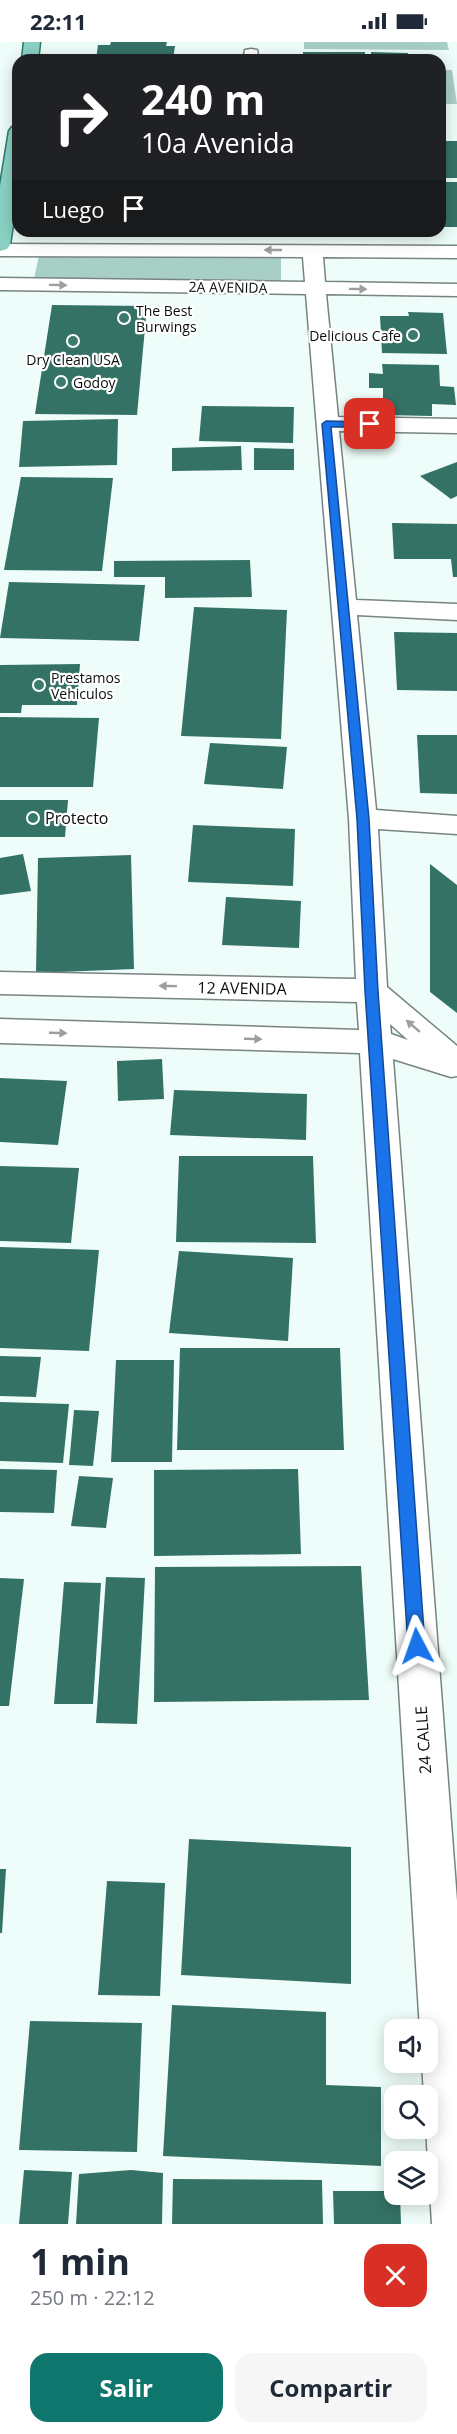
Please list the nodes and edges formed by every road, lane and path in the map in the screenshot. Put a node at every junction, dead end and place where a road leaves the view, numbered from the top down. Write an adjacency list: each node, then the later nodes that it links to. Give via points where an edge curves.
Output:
1 (12, 169): 4 (main road)
2 (145, 241): 3 (street); 5 (street)
3 (183, 241): 6 (street, one-way to 3)
4 (0, 244)
5 (0, 250)
6 (312, 250): 7 (street); 9 (street, 24 CALLE)
7 (457, 252)
8 (0, 284): 9 (street, 2A AVENIDA, one-way to 9)
9 (315, 288): 10 (street, 2A AVENIDA, one-way to 10); 11 (street, 24 CALLE)
10 (457, 290)
11 (326, 424): 12 (street); 13 (street, 24 CALLE)
12 (457, 426)
13 (344, 607): 14 (street); 15 (street, 24 CALLE)
14 (457, 612)
15 (363, 819): 16 (street); 18 (street, 24 CALLE)
16 (457, 825)
17 (0, 983): 18 (street, 12 AVENIDA, one-way to 17)
18 (372, 991): 20 (street, 24 CALLE); 21 (street, one-way to 18)
19 (0, 1031): 20 (street, one-way to 20)
20 (377, 1042): 21 (street); 22 (street, 24 CALLE)
21 (457, 1065)
22 (457, 2224)

